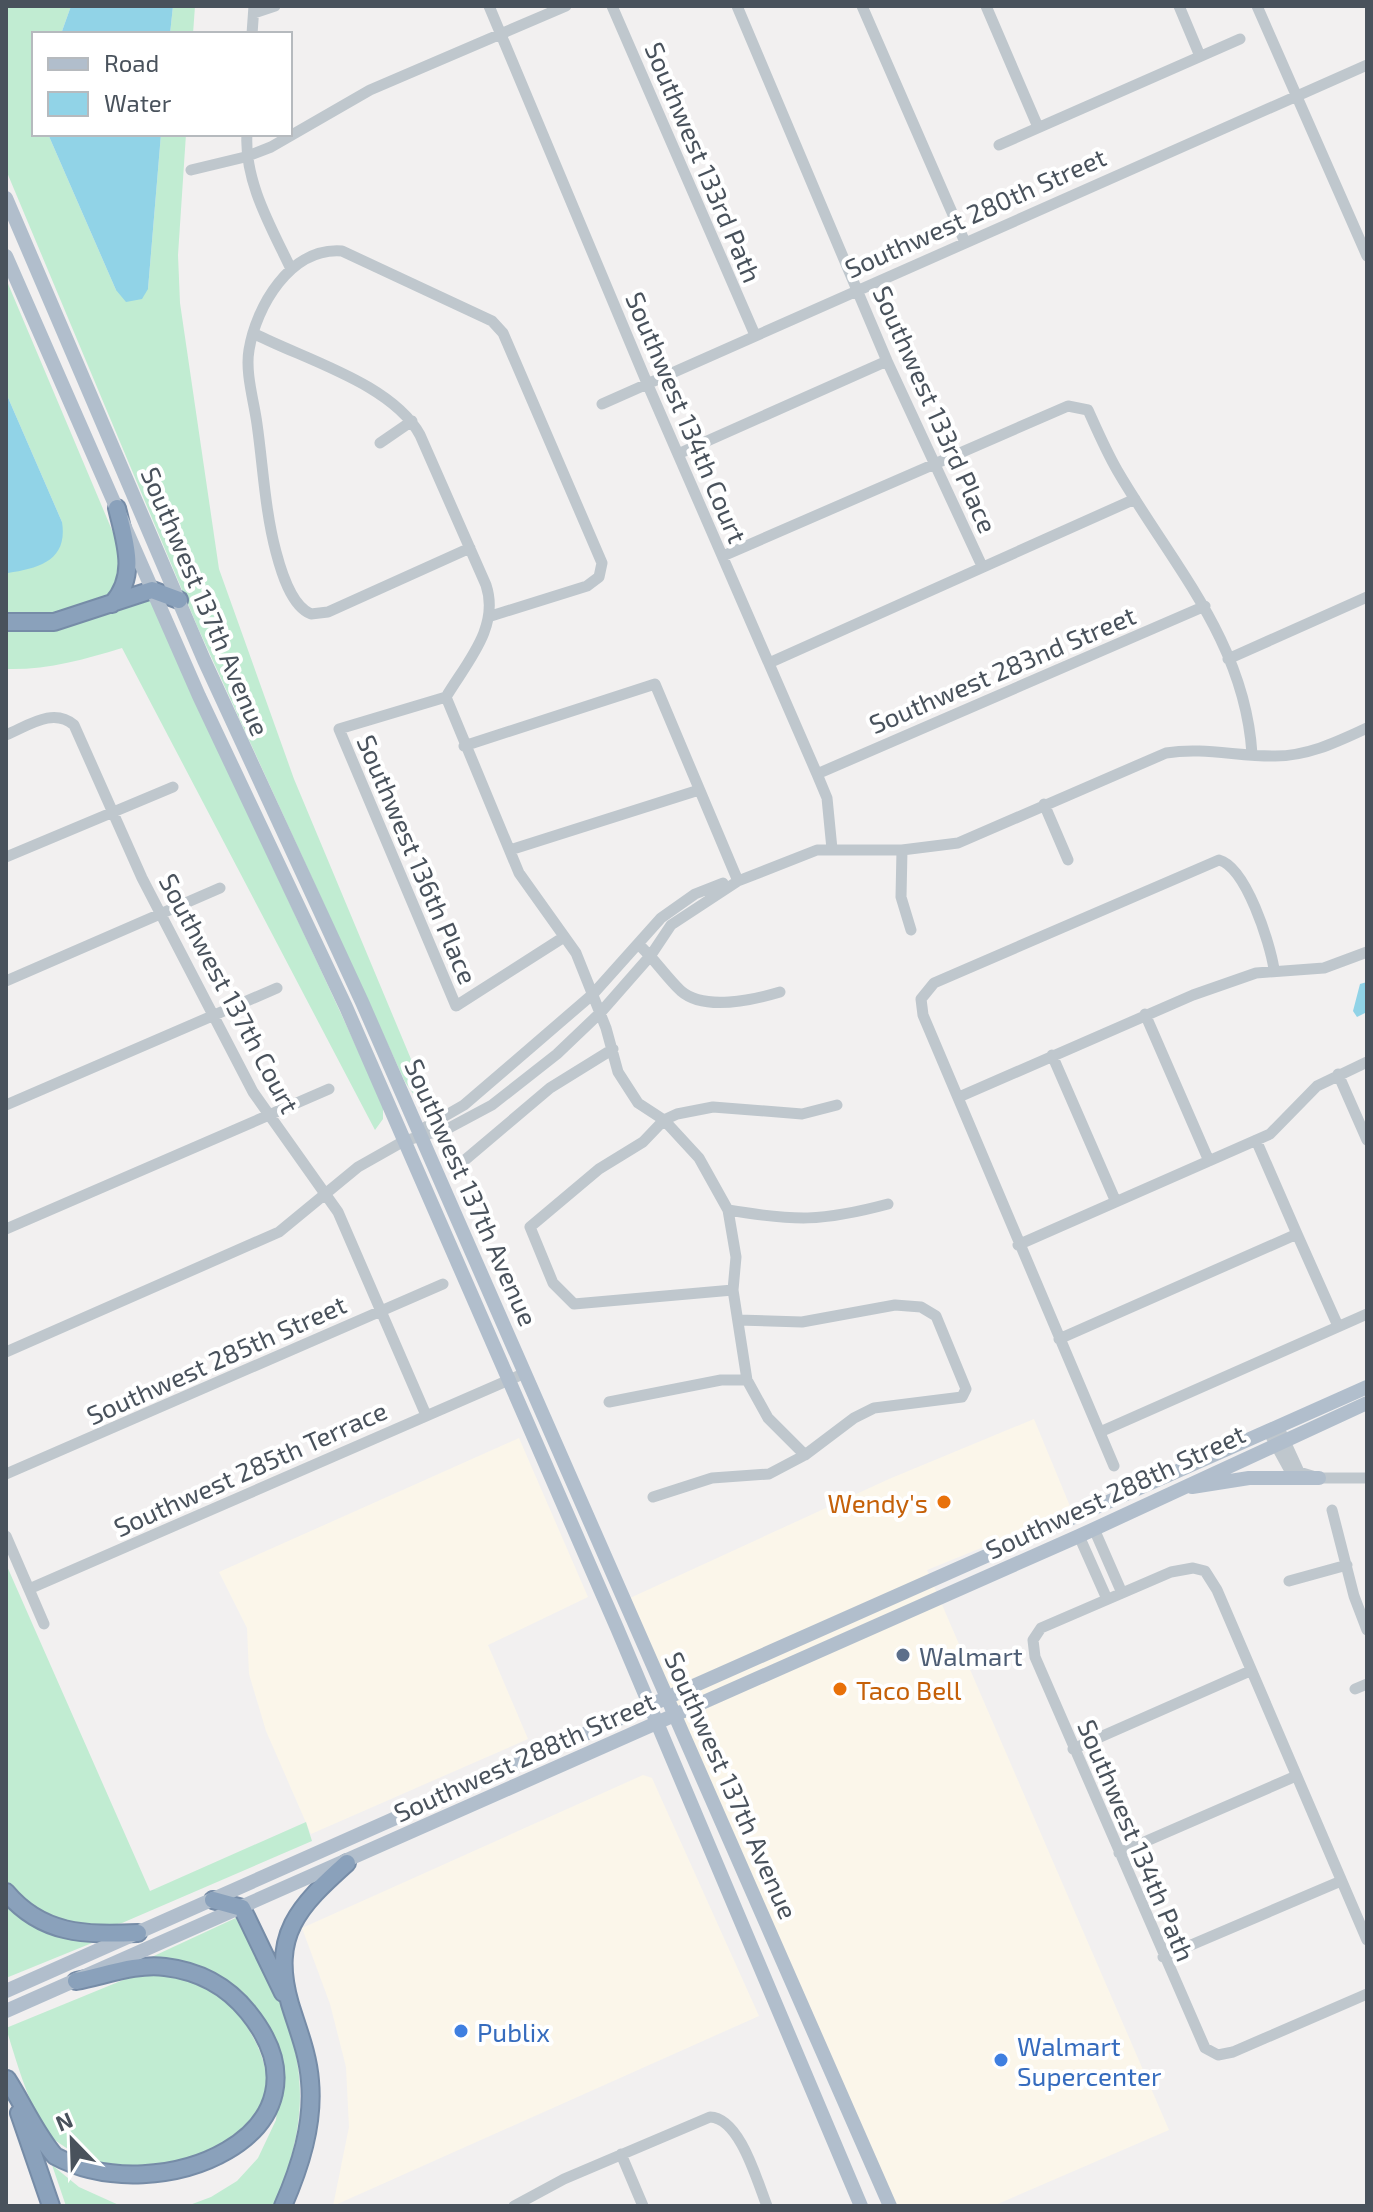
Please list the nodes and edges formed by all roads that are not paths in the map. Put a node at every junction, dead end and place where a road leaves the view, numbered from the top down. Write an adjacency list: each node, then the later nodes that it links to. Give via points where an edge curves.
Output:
1 (275, 6): 10 (street)
2 (489, 6): 12 (street, Southwest 134th Court)
3 (566, 6): 12 (street)
4 (612, 6): 31 (street, Southwest 133rd Path)
5 (737, 6): 29 (street, Southwest 133rd Place)
6 (862, 6): 25 (street)
7 (986, 6): 17 (street)
8 (1179, 6): 14 (street)
9 (1257, 6): 16 (street)
10 (254, 9): 11 (street)
11 (252, 32)
12 (501, 34): 18 (street, via 370,90); 33 (street, Southwest 134th Court)
13 (1240, 39): 14 (street)
14 (1200, 56): 17 (street)
15 (1367, 65): 16 (street, Southwest 280th Street)
16 (1296, 94): 25 (street, Southwest 280th Street); 27 (street)
17 (1038, 127): 21 (street)
18 (292, 135)
19 (247, 136): 22 (street)
20 (290, 136): 22 (street)
21 (999, 145)
22 (245, 157): 23 (street); 28 (street)
23 (191, 170)
24 (6, 198): 46 (main road, Southwest 137th Avenue)
25 (964, 240): 29 (street, Southwest 280th Street)
26 (6, 256): 40 (main road, Southwest 137th Avenue)
27 (1367, 256)
28 (291, 269): 30 (street, via 277,284); 49 (street, via 329,251 342,251 499,326 601,558 601,573 579,589)
29 (858, 288): 31 (street, Southwest 280th Street); 32 (street, Southwest 133rd Place)
30 (255, 334): 35 (street, via 385,397); 41 (street, via 249,366 273,538 295,602 305,612 328,612)
31 (755, 335): 33 (street, Southwest 280th Street)
32 (887, 361): 37 (street); 38 (street, Southwest 133rd Place)
33 (647, 383): 34 (street, Southwest 280th Street); 37 (street, Southwest 134th Court)
34 (602, 404)
35 (412, 421): 36 (street); 41 (street)
36 (380, 443)
37 (678, 454): 42 (street, Southwest 134th Court)
38 (935, 464): 39 (street, via 1068,406 1088,410); 42 (street); 43 (street, Southwest 133rd Place)
39 (1135, 499): 43 (street); 48 (street)
40 (117, 508): 44 (main road, Southwest 137th Avenue); 47 (highway, via 128,577)
41 (470, 548): 49 (street)
42 (723, 556): 52 (street, Southwest 134th Court)
43 (982, 566): 52 (street)
44 (152, 590): 46 (highway); 47 (highway); 97 (main road, Southwest 137th Avenue)
45 (1367, 597): 51 (street)
46 (179, 600): 94 (main road, Southwest 137th Avenue)
47 (112, 604): 50 (highway, via 54,622)
48 (1205, 606): 51 (street); 58 (street, Southwest 283nd Street)
49 (491, 616): 53 (street)
50 (6, 622)
51 (1228, 659): 57 (street, via 1251,727)
52 (769, 663): 58 (street, Southwest 134th Court)
53 (446, 697): 56 (street); 72 (street, Southwest 136th Place, via 339,729 456,1006)
54 (1367, 728): 57 (street, via 1315,750)
55 (6, 735): 62 (street, Southwest 137th Court, via 48,717 65,718 74,725)
56 (464, 746): 60 (street, via 655,684); 64 (street)
57 (1252, 754): 61 (street, via 1166,753)
58 (817, 774): 63 (street, Southwest 134th Court, via 827,798)
59 (173, 787): 62 (street)
60 (699, 790): 64 (street); 68 (street)
61 (1044, 804): 65 (street, via 958,843); 67 (street)
62 (112, 812): 66 (street); 70 (street, Southwest 137th Court)
63 (832, 849): 65 (street); 68 (street)
64 (510, 850): 72 (street, via 519,873)
65 (902, 850): 71 (street, via 901,897)
66 (6, 857)
67 (1068, 860)
68 (738, 881): 73 (street, via 695,894 661,918); 75 (street, via 671,925)
69 (220, 888): 70 (street)
70 (161, 914): 77 (street); 82 (street, Southwest 137th Court)
71 (911, 930)
72 (564, 937): 80 (street)
73 (638, 944): 75 (street); 80 (street)
74 (1367, 952): 76 (street, via 1324,968)
75 (651, 955): 79 (street, via 695,1000 752,1000); 81 (street)
76 (1274, 969): 83 (street); 89 (street, via 1237,870 1219,860 1203,864 927,988 921,1009)
77 (6, 981)
78 (277, 988): 82 (street)
79 (780, 992)
80 (593, 994): 81 (street); 94 (street, via 464,1105)
81 (601, 1012): 84 (street); 94 (street, via 492,1105 449,1128)
82 (214, 1014): 90 (street); 92 (street, Southwest 137th Court)
83 (1145, 1014): 85 (street); 98 (street)
84 (613, 1049): 93 (street, via 618,1072 638,1103); 99 (street, via 550,1088)
85 (1052, 1055): 89 (street); 101 (street)
86 (1367, 1062): 87 (street)
87 (1338, 1074): 95 (street, via 1317,1086 1279,1128); 96 (street)
88 (329, 1089): 92 (street)
89 (959, 1097): 106 (street)
90 (6, 1105)
91 (837, 1105): 93 (street, via 802,1114 713,1107)
92 (266, 1114): 100 (street, Southwest 137th Court); 104 (street)
93 (664, 1120): 103 (street, via 699,1158); 108 (street, via 643,1142 599,1169 530,1227 553,1283 574,1304)
94 (420, 1135): 97 (street); 115 (main road, Southwest 137th Avenue)
95 (1256, 1140): 98 (street); 105 (street)
96 (1367, 1140)
97 (404, 1141): 100 (street); 116 (main road, Southwest 137th Avenue)
98 (1209, 1161): 101 (street)
99 (459, 1165)
100 (325, 1191): 109 (street, Southwest 137th Court); 114 (street, via 279,1232)
101 (1116, 1202): 106 (street)
102 (888, 1204): 103 (street, via 837,1217 789,1220)
103 (728, 1210): 108 (street, via 736,1257)
104 (6, 1229)
105 (1297, 1234): 112 (street); 113 (street)
106 (1018, 1245): 113 (street)
107 (443, 1284): 109 (street, Southwest 285th Street)
108 (733, 1290): 111 (street)
109 (379, 1311): 121 (street, Southwest 137th Court); 126 (street, Southwest 285th Street)
110 (1367, 1314): 112 (street)
111 (738, 1320): 117 (street); 124 (street, via 802,1322 895,1305 921,1307 936,1316 962,1373 962,1397 874,1408)
112 (1338, 1326): 122 (street)
113 (1059, 1339): 122 (street)
114 (6, 1352)
115 (525, 1373): 116 (street, Southwest 285th Terrace); 135 (main road, Southwest 137th Avenue)
116 (509, 1379): 121 (street, Southwest 285th Terrace); 136 (main road, Southwest 137th Avenue)
117 (747, 1380): 119 (street, via 721,1380); 124 (street, via 768,1418)
118 (1367, 1387): 123 (main road, Southwest 288th Street)
119 (609, 1402)
120 (1367, 1403): 123 (main road, Southwest 288th Street)
121 (426, 1415): 139 (street, Southwest 285th Terrace)
122 (1100, 1432): 125 (street)
123 (1276, 1435): 127 (street, via 1285,1465); 129 (main road, Southwest 288th Street); 146 (main road, Southwest 288th Street)
124 (805, 1455): 130 (street, via 769,1474 712,1478)
125 (1114, 1466)
126 (6, 1474)
127 (1319, 1478): 128 (street); 129 (main road, via 1249,1478)
128 (1367, 1478)
129 (1175, 1489): 132 (main road, Southwest 288th Street)
130 (653, 1497)
131 (1332, 1510): 137 (street)
132 (1094, 1529): 134 (main road, Southwest 288th Street); 140 (street)
133 (6, 1536): 139 (street)
134 (1079, 1536): 141 (street); 148 (main road, Southwest 288th Street)
135 (602, 1552): 136 (main road); 146 (main road, Southwest 137th Avenue)
136 (587, 1559): 147 (main road, Southwest 137th Avenue)
137 (1347, 1565): 138 (street); 142 (street)
138 (1289, 1581)
139 (29, 1589): 143 (street)
140 (1122, 1593): 141 (street); 145 (street, via 1184,1568 1205,1571)
141 (1107, 1599): 150 (street, Southwest 134th Path, via 1049,1623 1033,1640)
142 (1364, 1617): 144 (street)
143 (44, 1624)
144 (1367, 1630)
145 (1250, 1671): 150 (street); 151 (street)
146 (667, 1697): 147 (main road, Southwest 288th Street); 148 (main road, Southwest 137th Avenue)
147 (649, 1705): 149 (main road, Southwest 137th Avenue); 156 (main road, Southwest 288th Street)
148 (674, 1714): 149 (main road, Southwest 288th Street); 178 (main road, Southwest 137th Avenue)
149 (656, 1722): 153 (main road, Southwest 288th Street); 167 (main road, Southwest 137th Avenue)
150 (1073, 1749): 152 (street, Southwest 134th Path)
151 (1296, 1776): 152 (street); 154 (street)
152 (1119, 1853): 160 (street, Southwest 134th Path)
153 (347, 1863): 157 (main road, Southwest 288th Street); 164 (highway, via 310,1897 288,1932 283,1957)
154 (1341, 1881): 159 (street); 160 (street)
155 (6, 1892): 158 (highway, via 29,1915 62,1931)
156 (213, 1900): 157 (highway); 158 (main road, Southwest 288th Street)
157 (242, 1908): 161 (main road, Southwest 288th Street); 164 (highway)
158 (138, 1933): 162 (main road, Southwest 288th Street)
159 (1367, 1940)
160 (1163, 1957): 163 (street, Southwest 134th Path, via 1195,2031 1211,2053 1233,2052)
161 (76, 1981): 165 (main road, Southwest 288th Street); 168 (highway, via 164,1966 198,1974 227,1990 254,2020 272,2069 266,2128)
162 (6, 1991)
163 (1367, 1994)
164 (291, 2004): 172 (highway, via 305,2053 311,2103 302,2154)
165 (6, 2011)
166 (7, 2078): 170 (highway, via 56,2158); 171 (highway)
167 (819, 2107): 176 (main road, Southwest 137th Avenue); 177 (main road, via 833,2118)
168 (252, 2151)
169 (621, 2154): 173 (street); 174 (street); 175 (street, via 719,2117 734,2128)
170 (99, 2189)
171 (51, 2206)
172 (283, 2206)
173 (514, 2206)
174 (643, 2206)
175 (767, 2206)
176 (861, 2206)
177 (871, 2206)
178 (890, 2206)

